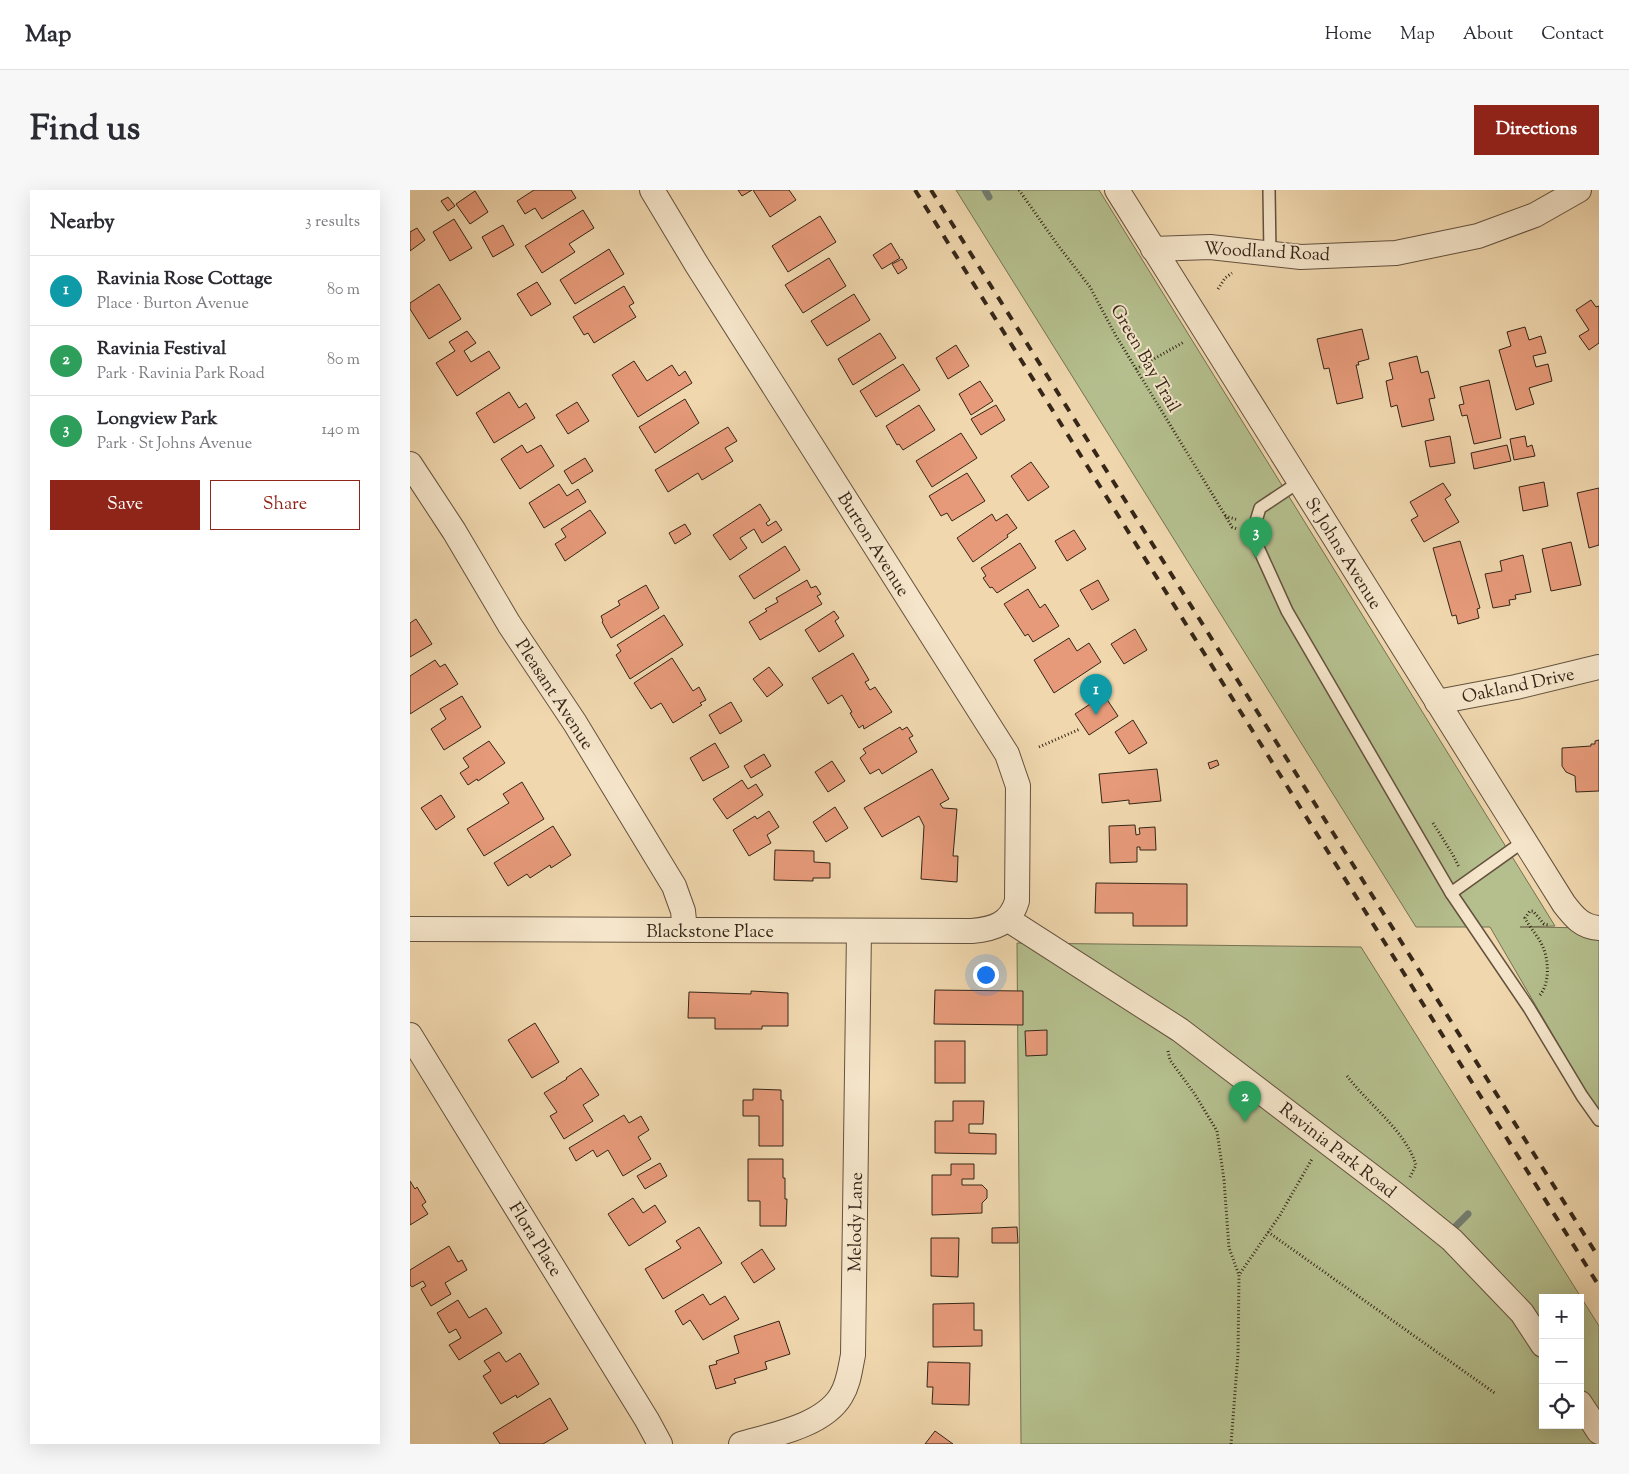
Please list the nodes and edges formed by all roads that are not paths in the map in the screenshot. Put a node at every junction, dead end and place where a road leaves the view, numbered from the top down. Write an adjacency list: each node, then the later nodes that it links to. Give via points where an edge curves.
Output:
1 (652, 190): 13 (street, Burton Avenue, via 1007,754 1018,786 1017,901)
2 (1117, 190): 5 (street, St Johns Avenue)
3 (1269, 190): 6 (lane)
4 (1579, 190): 6 (street, Woodland Road, via 1535,215 1478,236 1396,253 1301,257)
5 (1153, 249): 6 (street, Woodland Road, via 1210,247); 8 (street, St Johns Avenue)
6 (1270, 254)
7 (410, 464): 16 (street, Pleasant Avenue, via 674,886)
8 (1299, 482): 10 (street, St Johns Avenue); 12 (lane, via 1260,508 1252,534 1287,611)
9 (1599, 667): 10 (street, Oakland Drive)
10 (1437, 702): 11 (street, St Johns Avenue)
11 (1524, 841): 12 (lane); 14 (street, St Johns Avenue, via 1564,904 1564,920)
12 (1451, 893): 19 (lane, via 1529,1008)
13 (1007, 919): 17 (street, Blackstone Place, via 992,929 972,932); 20 (street, Ravinia Park Road, via 1180,1030 1395,1194 1452,1240 1522,1313)
14 (1599, 928)
15 (410, 929): 16 (street, Blackstone Place)
16 (686, 930): 17 (street, Blackstone Place)
17 (859, 932): 24 (street, Melody Lane, via 852,1354 847,1383 831,1409 800,1426)
18 (410, 1035): 23 (street, Flora Place)
19 (1599, 1120)
20 (1539, 1339)
21 (1584, 1409): 22 (street)
22 (1599, 1432)
23 (660, 1444)
24 (741, 1444)

